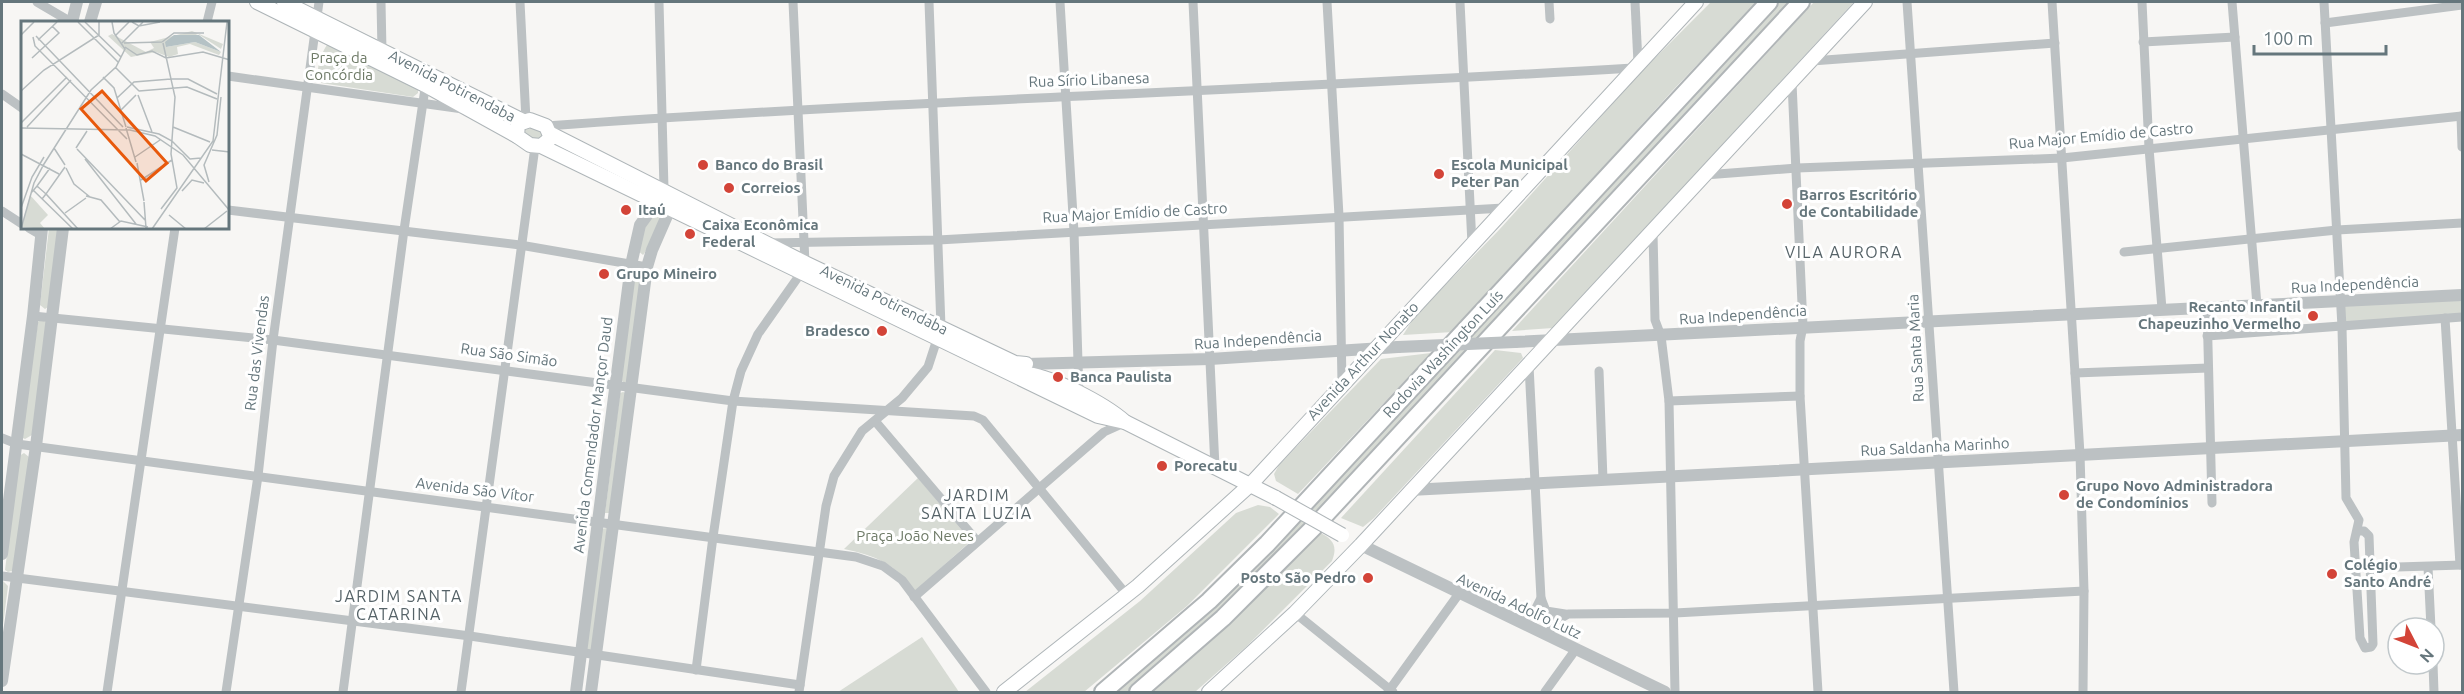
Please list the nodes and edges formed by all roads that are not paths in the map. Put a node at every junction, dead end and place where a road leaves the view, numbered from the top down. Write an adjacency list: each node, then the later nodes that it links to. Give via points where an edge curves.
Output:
1 (37, 2): 30 (street)
2 (77, 2): 31 (street)
3 (96, 2): 32 (street)
4 (212, 2): 33 (street)
5 (256, 2): 34 (main road, Avenida Potirendaba)
6 (284, 2): 34 (main road, Avenida Potirendaba)
7 (319, 2): 34 (street, Rua das Vivendas)
8 (381, 2): 39 (street)
9 (520, 2): 59 (street)
10 (659, 2): 58 (street)
11 (793, 2): 55 (street)
12 (929, 2): 52 (street)
13 (1060, 2): 51 (street)
14 (1193, 2): 49 (street)
15 (1327, 2): 46 (street)
16 (1460, 2): 44 (street)
17 (1549, 2): 29 (street)
18 (1635, 2): 42 (street)
19 (1696, 2): 42 (main road, Avenida Arthur Nonato)
20 (1769, 2): 212 (highway, Rodovia Washington Luís, via 1267,544 1209,602)
21 (1801, 2): 213 (highway, Rodovia Washington Luís, via 1314,527 1231,610)
22 (1865, 2): 40 (main road)
23 (1907, 2): 41 (street, Rua Santa Maria)
24 (2052, 2): 38 (street)
25 (2142, 2): 37 (street)
26 (2232, 2): 36 (street)
27 (2324, 2): 35 (street)
28 (2463, 5): 35 (street)
29 (1550, 19)
30 (69, 21)
31 (71, 21)
32 (90, 21)
33 (207, 21)
34 (315, 24): 39 (main road, Avenida Potirendaba); 45 (main road, Avenida Potirendaba); 48 (street, Rua das Vivendas)
35 (2325, 24): 60 (street)
36 (2235, 37): 37 (street); 63 (street)
37 (2144, 42): 66 (street)
38 (2055, 43): 41 (street); 67 (street)
39 (382, 51): 45 (main road, Avenida Potirendaba)
40 (1826, 54): 41 (street); 47 (main road, via 1812,61)
41 (1911, 54): 68 (street, Rua Santa Maria)
42 (1636, 65): 44 (street, Rua Sírio Libanesa); 72 (main road, Avenida Arthur Nonato)
43 (230, 76): 48 (street)
44 (1464, 78): 46 (street, Rua Sírio Libanesa); 74 (street)
45 (427, 80): 53 (street); 56 (main road, Avenida Potirendaba); 59 (main road, Avenida Potirendaba)
46 (1332, 83): 49 (street, Rua Sírio Libanesa); 76 (street)
47 (1792, 83): 69 (street); 70 (main road)
48 (306, 87): 53 (street); 77 (street, Rua das Vivendas)
49 (1197, 91): 51 (street, Rua Sírio Libanesa); 79 (street)
50 (2, 94): 54 (street)
51 (1067, 95): 52 (street, Rua Sírio Libanesa); 86 (street)
52 (932, 102): 55 (street, Rua Sírio Libanesa); 88 (street)
53 (422, 103): 56 (street); 83 (street)
54 (21, 107)
55 (798, 110): 58 (street, Rua Sírio Libanesa); 89 (street)
56 (472, 111): 62 (main road, Avenida Potirendaba)
57 (2462, 116): 60 (street, Rua Major Emídio de Castro); 65 (street)
58 (664, 117): 61 (street, Rua Sírio Libanesa); 71 (street)
59 (524, 120): 61 (main road, Avenida Potirendaba); 62 (main road, via 516,127)
60 (2331, 129): 63 (street, Rua Major Emídio de Castro); 84 (street)
61 (548, 130): 64 (main road, via 549,142); 71 (main road, Avenida Potirendaba)
62 (517, 136): 64 (main road, Avenida Potirendaba)
63 (2244, 138): 66 (street, Rua Major Emídio de Castro); 87 (street)
64 (538, 146): 71 (main road, Avenida Potirendaba); 92 (street)
65 (2463, 147)
66 (2149, 148): 67 (street, Rua Major Emídio de Castro); 94 (street)
67 (2062, 158): 68 (street, Rua Major Emídio de Castro); 104 (street)
68 (1918, 163): 69 (street, Rua Major Emídio de Castro); 109 (street, Rua Santa Maria)
69 (1797, 168): 70 (street, Rua Major Emídio de Castro); 110 (street)
70 (1705, 175): 93 (main road, via 1653,233)
71 (667, 199): 90 (main road, Avenida Potirendaba); 96 (street, Avenida Comendador Mançor Daud, via 640,225); 97 (street, Avenida Comendador Mançor Daud); 98 (main road, Avenida Potirendaba)
72 (1504, 208): 74 (street, Rua Major Emídio de Castro); 91 (main road, Avenida Arthur Nonato)
73 (230, 210): 77 (street)
74 (1471, 210): 76 (street, Rua Major Emídio de Castro); 91 (street)
75 (2, 211): 78 (street)
76 (1339, 216): 79 (street, Rua Major Emídio de Castro); 119 (street)
77 (290, 217): 83 (street); 116 (street, Rua das Vivendas)
78 (21, 223)
79 (1203, 224): 86 (street, Rua Major Emídio de Castro); 121 (street)
80 (2463, 224): 84 (street)
81 (63, 230): 106 (street)
82 (175, 230): 112 (street)
83 (404, 230): 92 (street); 120 (street)
84 (2337, 230): 87 (street); 100 (street)
85 (41, 232): 105 (street)
86 (1074, 232): 88 (street, Rua Major Emídio de Castro); 122 (street)
87 (2252, 239): 94 (street); 101 (street)
88 (938, 240): 89 (street, Rua Major Emídio de Castro); 113 (street)
89 (805, 242): 90 (street, Rua Major Emídio de Castro); 98 (street)
90 (768, 243): 98 (main road, Avenida Potirendaba)
91 (1472, 244): 118 (main road, Avenida Arthur Nonato)
92 (519, 245): 96 (street); 125 (street)
93 (1647, 248): 114 (street, via 1655,320); 117 (main road)
94 (2159, 248): 95 (street); 103 (street)
95 (2124, 252)
96 (631, 265): 97 (street); 131 (street, Avenida Comendador Mançor Daud)
97 (647, 267): 132 (street, Avenida Comendador Mançor Daud)
98 (803, 268): 113 (main road, Avenida Potirendaba); 135 (street, via 758,334)
99 (2463, 295): 100 (street, Rua Independência)
100 (2341, 301): 101 (street, Rua Independência); 111 (street)
101 (2257, 305): 102 (street, Rua Independência)
102 (2207, 307): 103 (street, Rua Independência); 115 (street)
103 (2162, 309): 104 (street, Rua Independência)
104 (2070, 314): 109 (street, Rua Independência); 128 (street)
105 (33, 316): 106 (street, Rua São Simão); 143 (street)
106 (52, 317): 112 (street, Rua São Simão); 144 (street)
107 (2463, 317): 108 (street)
108 (2445, 318): 111 (street); 140 (street)
109 (1929, 320): 110 (street, Rua Independência); 148 (street, Rua Santa Maria)
110 (1803, 326): 114 (street, Rua Independência); 134 (street)
111 (2342, 327): 115 (street); 142 (street)
112 (162, 328): 116 (street, Rua São Simão); 147 (street)
113 (940, 334): 123 (main road, Avenida Potirendaba); 129 (main road, Avenida Potirendaba); 137 (street, via 928,367)
114 (1661, 336): 117 (street, Rua Independência); 136 (street)
115 (2207, 336): 126 (street)
116 (273, 340): 120 (street, Rua São Simão); 151 (street, Rua das Vivendas)
117 (1552, 340): 118 (street, Rua Independência, bridge); 124 (main road)
118 (1374, 348): 119 (street, Rua Independência); 130 (main road, Avenida Arthur Nonato)
119 (1342, 350): 121 (street, Rua Independência); 130 (street)
120 (388, 355): 125 (street, Rua São Simão); 158 (street)
121 (1210, 359): 122 (street, Rua Independência); 149 (street)
122 (1079, 361): 123 (street, Rua Independência); 133 (street)
123 (1026, 364)
124 (1528, 366): 155 (street); 157 (main road)
125 (505, 369): 131 (street, Rua São Simão); 160 (street)
126 (2208, 369): 128 (street); 145 (street)
127 (1599, 371): 153 (street)
128 (2075, 373): 146 (street)
129 (1015, 376): 133 (main road, Avenida Potirendaba, via 1045,378); 139 (main road, Avenida Potirendaba, via 1098,416)
130 (1342, 383): 154 (main road, Avenida Arthur Nonato)
131 (614, 384): 132 (street, Rua São Simão); 161 (street, Avenida Comendador Mançor Daud)
132 (631, 387): 135 (street, Rua São Simão); 162 (street, Avenida Comendador Mançor Daud)
133 (1079, 395): 139 (main road, Avenida Potirendaba)
134 (1800, 396): 136 (street); 150 (street)
135 (733, 401): 137 (street, Rua São Simão); 164 (street)
136 (1669, 401): 152 (street)
137 (886, 411): 138 (street); 156 (street, Rua São Simão, via 981,418)
138 (875, 421): 165 (street); 167 (street, via 862,431 834,476)
139 (1125, 422): 149 (main road, Avenida Potirendaba); 156 (street, via 1104,432)
140 (2457, 435): 142 (street, Rua Saldanha Marinho); 169 (street)
141 (2, 438): 143 (street, Avenida São Vítor)
142 (2345, 441): 145 (street, Rua Saldanha Marinho); 163 (street, via 2346,498 2359,520)
143 (17, 444): 144 (street, Avenida São Vítor); 168 (street)
144 (36, 446): 147 (street, Avenida São Vítor); 174 (street)
145 (2211, 447): 146 (street, Rua Saldanha Marinho); 159 (street)
146 (2080, 454): 148 (street, Rua Saldanha Marinho); 177 (street)
147 (143, 461): 151 (street, Avenida São Vítor); 178 (street)
148 (1937, 462): 150 (street, Rua Saldanha Marinho); 182 (street, Rua Santa Maria)
149 (1215, 467): 154 (main road, Avenida Potirendaba)
150 (1804, 469): 152 (street, Rua Saldanha Marinho); 184 (street)
151 (258, 476): 158 (street, Avenida São Vítor); 185 (street, Rua das Vivendas)
152 (1672, 476): 153 (street, Rua Saldanha Marinho); 189 (street)
153 (1603, 480): 155 (street, Rua Saldanha Marinho)
154 (1251, 484): 166 (main road, Avenida Potirendaba, bridge); 179 (main road, Avenida Arthur Nonato)
155 (1533, 484): 157 (street, Rua Saldanha Marinho); 183 (street)
156 (1039, 487): 165 (street); 179 (street)
157 (1410, 490): 166 (main road)
158 (370, 492): 160 (street, Avenida São Vítor); 193 (street)
159 (2212, 503)
160 (486, 507): 161 (street, Avenida São Vítor); 195 (street)
161 (597, 522): 162 (street, Avenida São Vítor); 197 (street, Avenida Comendador Mançor Daud)
162 (614, 524): 164 (street, Avenida São Vítor); 198 (street, Avenida Comendador Mançor Daud)
163 (2357, 531): 171 (street); 172 (street, via 2369,536)
164 (713, 537): 167 (street, Avenida São Vítor); 199 (street)
165 (977, 541): 181 (street)
166 (1361, 545): 180 (street, Avenida Adolfo Lutz); 188 (main road)
167 (819, 551): 181 (street, Avenida São Vítor, via 883,566 902,580); 202 (street)
168 (2, 554)
169 (2461, 565): 170 (street)
170 (2428, 567): 172 (street); 191 (street)
171 (2356, 568): 172 (street); 175 (street)
172 (2369, 568): 176 (street)
173 (2, 576): 174 (street)
174 (18, 577): 178 (street); 201 (street)
175 (2357, 586): 176 (street); 186 (street)
176 (2370, 586): 187 (street)
177 (2084, 591): 182 (street); 220 (street)
178 (124, 592): 185 (street); 204 (street)
179 (1127, 595): 211 (main road, Avenida Arthur Nonato)
180 (1458, 595): 192 (street, Avenida Adolfo Lutz); 203 (street)
181 (914, 597): 210 (street, Avenida São Vítor)
182 (1948, 597): 184 (street); 219 (street, Rua Santa Maria)
183 (1541, 598): 190 (street, via 1546,611); 192 (street, via 1533,614)
184 (1812, 605): 189 (street); 218 (street)
185 (237, 607): 193 (street); 205 (street, Rua das Vivendas)
186 (2359, 611): 187 (street); 187 (street, via 2360,638 2365,648 2373,644)
187 (2371, 611)
188 (1295, 613): 203 (street); 214 (main road)
189 (1676, 613): 190 (street); 217 (street)
190 (1568, 614): 194 (street, via 1554,622)
191 (2430, 616)
192 (1513, 619): 194 (street, Avenida Adolfo Lutz)
193 (352, 621): 195 (street); 206 (street)
194 (1548, 635): 196 (street, Avenida Adolfo Lutz)
195 (470, 636): 197 (street); 207 (street)
196 (1576, 649): 215 (street); 216 (street, Avenida Adolfo Lutz)
197 (581, 654): 198 (street); 208 (street, Avenida Comendador Mançor Daud)
198 (596, 657): 199 (street); 209 (street, Avenida Comendador Mançor Daud)
199 (696, 670): 202 (street)
200 (2433, 676): 221 (street)
201 (2, 681)
202 (799, 689)
203 (1390, 692)
204 (107, 693)
205 (226, 693)
206 (343, 693)
207 (461, 693)
208 (576, 693)
209 (591, 693)
210 (986, 693)
211 (1004, 693)
212 (1103, 693)
213 (1138, 693)
214 (1209, 693)
215 (1545, 693)
216 (1665, 693)
217 (1675, 693)
218 (1818, 693)
219 (1954, 693)
220 (2083, 693)
221 (2434, 693)

